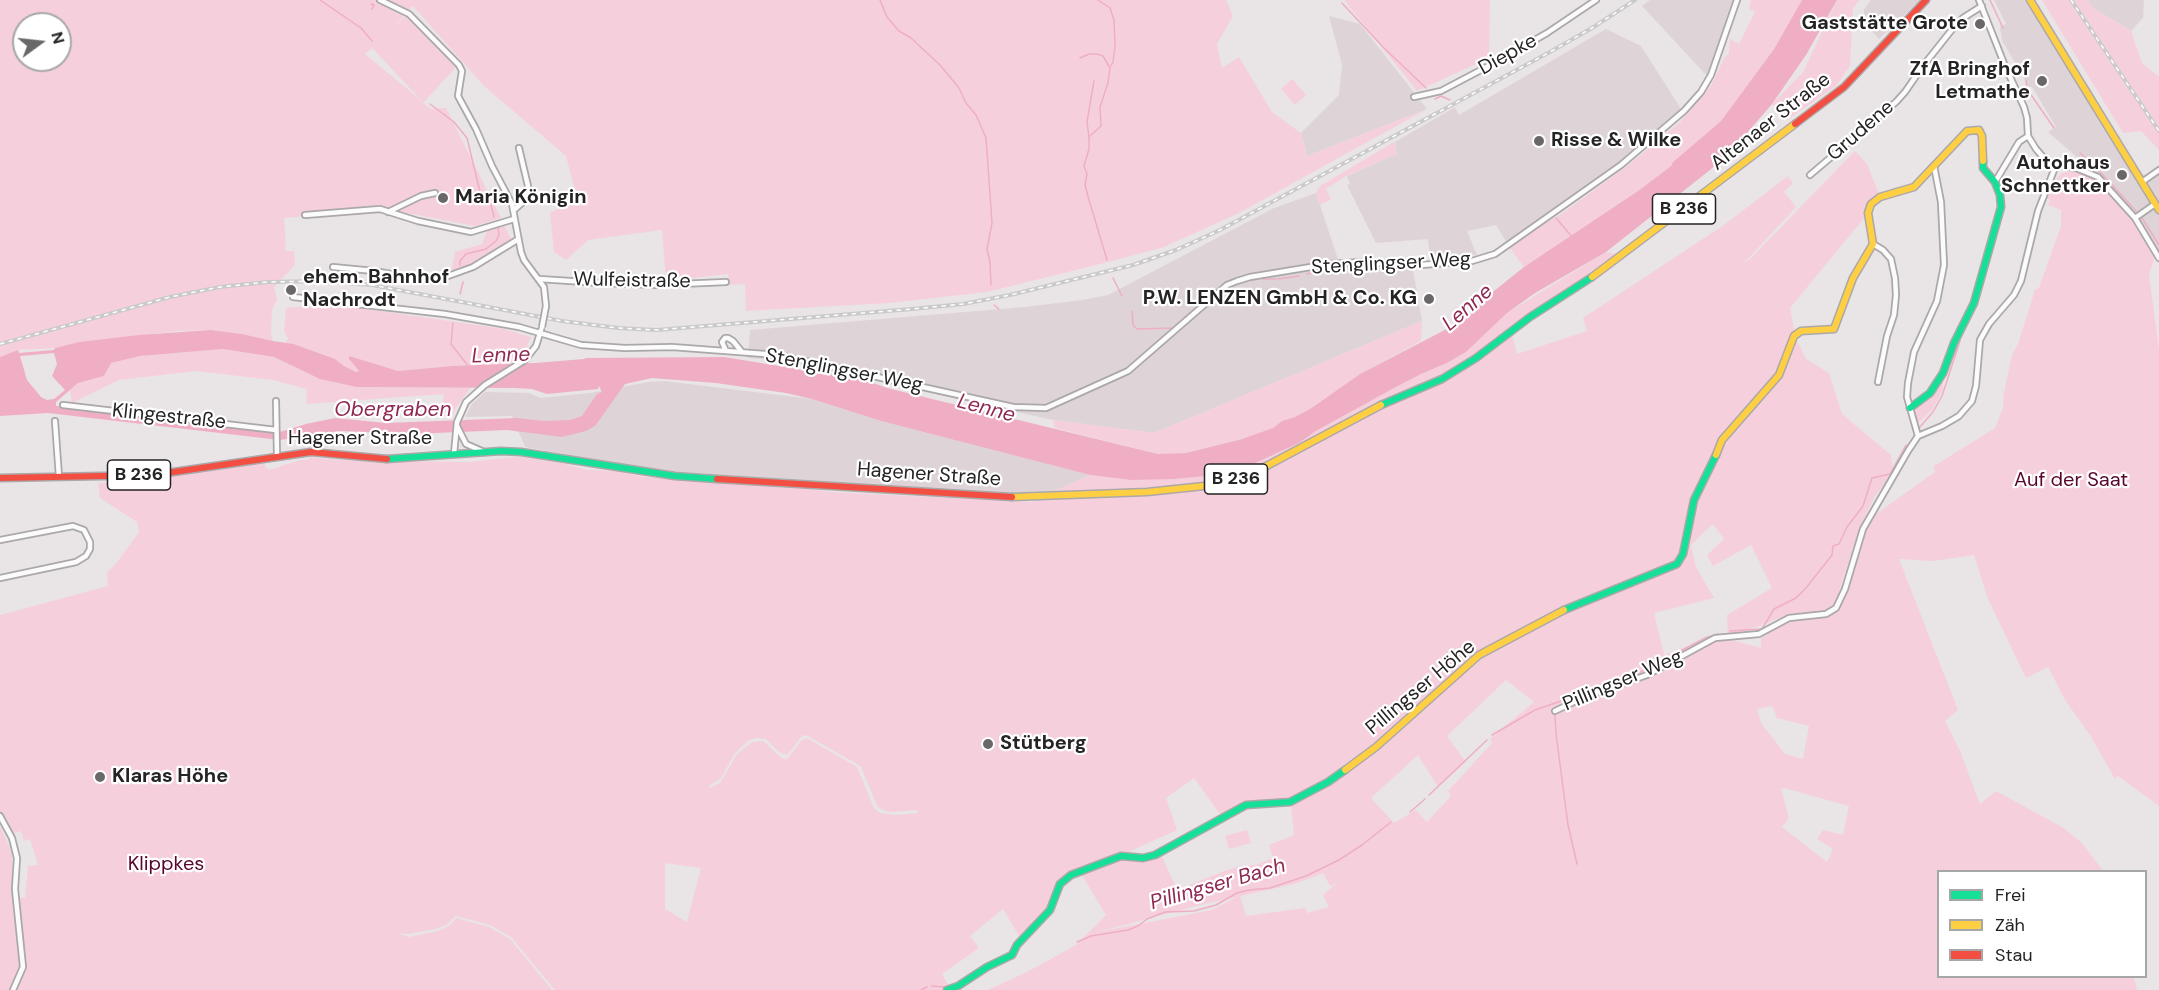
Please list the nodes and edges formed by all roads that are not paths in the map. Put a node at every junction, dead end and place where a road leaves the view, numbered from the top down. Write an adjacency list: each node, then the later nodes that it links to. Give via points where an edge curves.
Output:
1 (380, 0): 19 (street, via 409,14 459,65 462,71 458,96)
2 (1596, 0): 8 (street, Diepke, via 1477,73 1441,91)
3 (1737, 0): 33 (street, Stenglingser Weg, via 1711,75 1684,111 1621,165 1482,259 1421,265 1329,264 1237,281 1227,285 1128,372 1046,408 1013,407 812,361)
4 (1926, 0): 47 (main road, Altenaer Straße / B 236, via 1844,87 1599,273 1442,379 1371,410 1248,474 1204,486)
5 (1979, 0): 7 (street)
6 (2030, 0): 16 (main road)
7 (1982, 6): 9 (street, via 2024,107); 14 (street, Grudene, via 1954,27 1896,102)
8 (1414, 97)
9 (2028, 136): 11 (street, via 2043,157); 15 (street, via 2019,142)
10 (519, 148): 19 (street, via 528,186 524,201)
11 (2056, 165): 22 (street, via 2098,177); 41 (street, via 2038,211 2021,281 1980,340 1972,401 1959,417)
12 (1934, 166): 15 (main road, via 1967,131 1976,129 1982,136 1983,168); 25 (main road, via 1914,187 1870,204); 37 (street, via 1942,212 1943,276 1937,301 1914,352 1908,383)
13 (2159, 170): 16 (street)
14 (1810, 175)
15 (1995, 182): 37 (main road, via 2001,207 1974,303 1939,382)
16 (2142, 182): 18 (main road)
17 (435, 193): 20 (street)
18 (2157, 207): 22 (street)
19 (514, 210): 23 (street)
20 (388, 212): 21 (street, via 380,209); 23 (street, via 471,232)
21 (305, 215)
22 (2135, 218): 26 (street)
23 (514, 219): 24 (street)
24 (517, 240): 27 (street, via 473,267 437,280); 28 (street, via 524,261)
25 (1873, 244): 34 (street, via 1891,260 1896,295); 53 (main road, Pillingser Höhe, via 1853,278 1835,333 1801,332 1794,336 1779,375 1722,440 1694,500 1683,554 1677,564 1558,613 1479,656 1377,747 1296,800 1254,802 1155,855 1121,856 1071,875 1060,884 1050,910 1012,955)
26 (2159, 258)
27 (333, 267)
28 (539, 279): 29 (street, Wulfeistraße, via 657,285); 31 (street, bridge, via 546,306)
29 (726, 282)
30 (293, 297): 31 (street, Stenglingser Weg)
31 (541, 329): 32 (street, Stenglingser Weg, via 581,345); 40 (street, via 525,360 466,402)
32 (726, 351): 33 (street, Stenglingser Weg); 33 (street, via 722,342 728,338)
33 (742, 352)
34 (1878, 382)
35 (276, 401): 39 (street)
36 (63, 405): 39 (street, Klingestraße)
37 (1910, 408): 41 (street)
38 (55, 421): 45 (street)
39 (276, 430): 44 (street)
40 (457, 434): 42 (street, via 466,444); 43 (street)
41 (1918, 436): 50 (street, Pillingser Weg, via 1869,514 1834,610 1789,618 1759,634 1715,638 1638,679)
42 (485, 452): 43 (main road, Hagener Straße / B 236); 47 (main road, Hagener Straße / B 236, via 521,452 718,479 1026,498)
43 (454, 454): 44 (main road, Hagener Straße / B 236, via 395,460 324,453)
44 (277, 456): 45 (main road, Hagener Straße / B 236, via 153,475)
45 (58, 477): 46 (main road, Hagener Straße / B 236)
46 (0, 478)
47 (1097, 495)
48 (0, 540): 49 (street, via 70,526 84,530 90,543 86,556 76,562)
49 (0, 578)
50 (1555, 711)
51 (0, 816): 52 (street, via 17,858 15,889 23,967)
52 (13, 990)
53 (947, 990)

